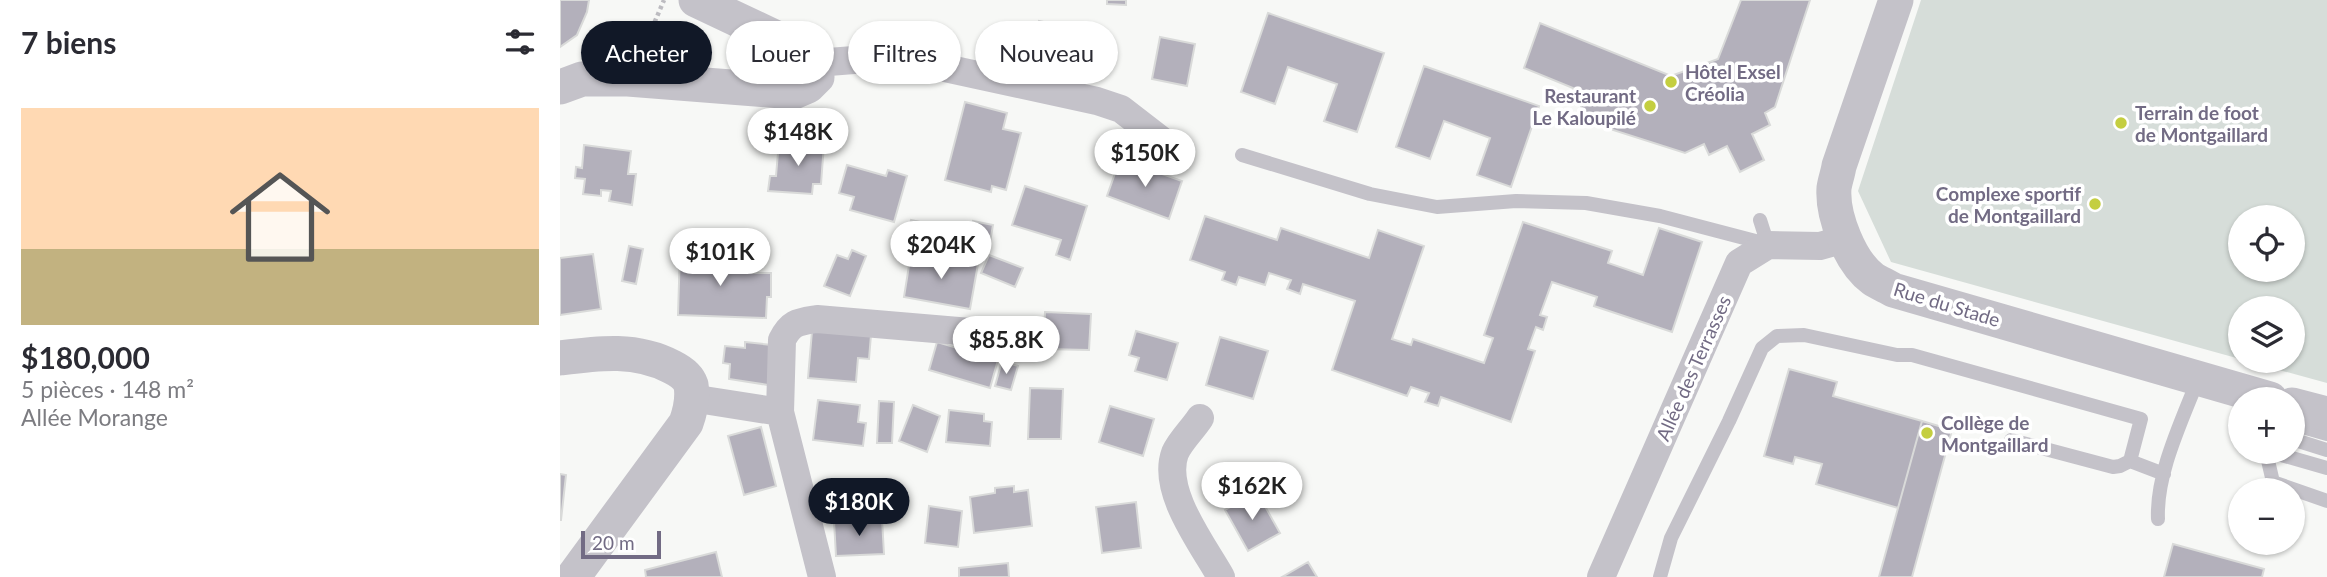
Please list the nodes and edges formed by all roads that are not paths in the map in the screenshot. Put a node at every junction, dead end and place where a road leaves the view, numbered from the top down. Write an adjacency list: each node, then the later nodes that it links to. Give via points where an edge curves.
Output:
1 (696, 0): 3 (street)
2 (1896, 0): 10 (street, Rue du Stade, via 1834,189)
3 (740, 21)
4 (834, 62): 7 (street, via 879,58 1097,101 1121,109)
5 (810, 84): 6 (street, via 794,92 612,79 582,79)
6 (560, 87)
7 (1165, 143)
8 (1241, 155): 9 (lane, via 1370,194 1437,207 1516,201 1586,203)
9 (1764, 232): 10 (street, via 1820,246); 35 (street, Allée des Terrasses, via 1739,263)
10 (1845, 239): 13 (street, Rue du Stade, via 1871,277 1893,290)
11 (994, 334): 17 (street, via 817,319 793,324 782,340)
12 (560, 358): 15 (street, via 628,353 651,358 685,374)
13 (2198, 379): 14 (street, Rue du Stade); 29 (lane)
14 (2228, 388)
15 (691, 398): 17 (street); 32 (street, via 686,423)
16 (2305, 408): 18 (street)
17 (780, 412): 33 (street)
18 (2327, 414)
19 (1200, 418): 34 (street, via 1175,453 1172,475 1176,498)
20 (2305, 428): 21 (lane)
21 (2327, 434)
22 (2011, 440): 25 (lane, via 2113,467)
23 (2305, 443): 24 (lane)
24 (2327, 450)
25 (2130, 461): 29 (lane); 36 (lane, via 2141,419 1912,355 1804,335 1777,336 1762,348 1671,538)
26 (2305, 462): 28 (lane)
27 (2269, 464): 30 (lane, via 2273,482)
28 (2327, 468)
29 (2164, 474): 31 (lane, via 2157,498)
30 (2327, 501)
31 (2158, 519)
32 (573, 577)
33 (822, 577)
34 (1221, 577)
35 (1601, 577)
36 (1660, 577)

